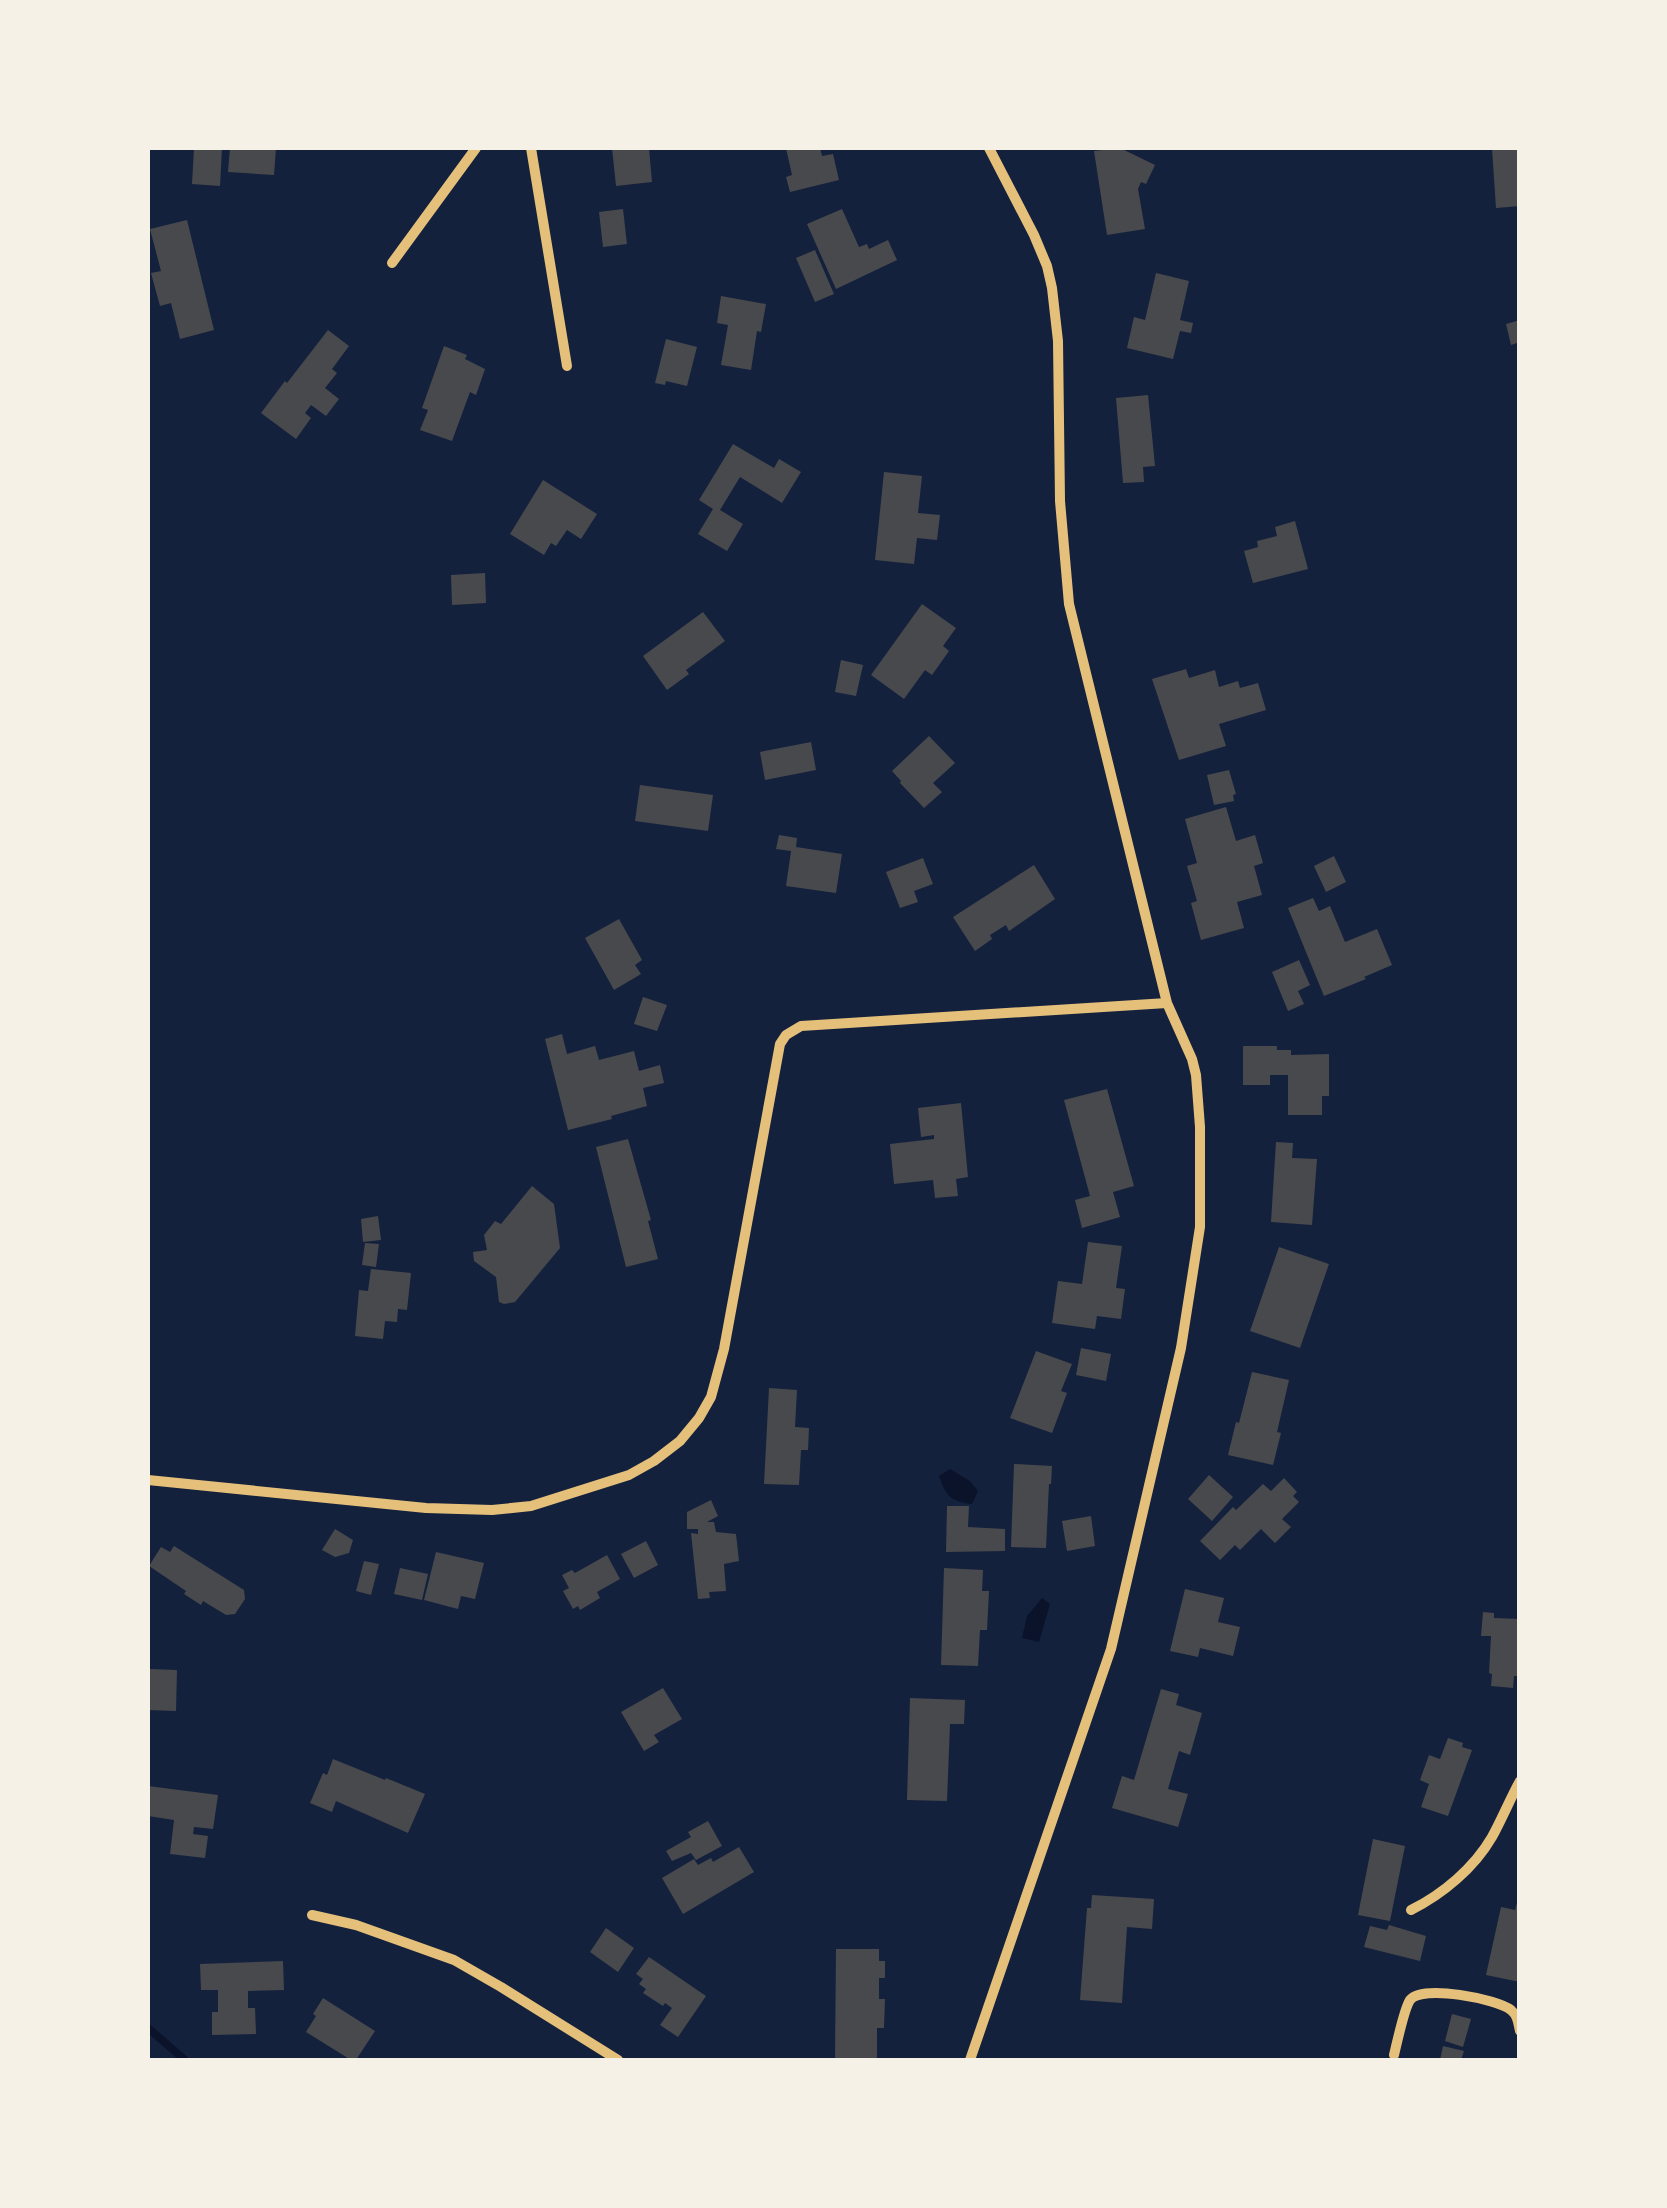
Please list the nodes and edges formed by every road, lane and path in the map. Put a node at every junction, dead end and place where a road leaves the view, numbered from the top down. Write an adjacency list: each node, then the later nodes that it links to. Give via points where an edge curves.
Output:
1 (476, 148): 4 (street)
2 (531, 148): 5 (street)
3 (988, 148): 6 (street, via 1034,235 1052,288 1069,604)
4 (392, 263)
5 (567, 366)
6 (1168, 1003): 7 (street, via 801,1026 786,1035 711,1397 680,1441 629,1474 531,1506 492,1510); 14 (street, via 1192,1059 1200,1127 1200,1227 1180,1348 1111,1649)
7 (148, 1480)
8 (1520, 1781): 9 (street, via 1489,1842 1448,1887)
9 (1412, 1910)
10 (312, 1915): 13 (street, via 454,1960)
11 (1520, 2031): 12 (street, via 1506,2006 1421,1993 1410,2001)
12 (1394, 2055)
13 (618, 2060)
14 (970, 2060)

